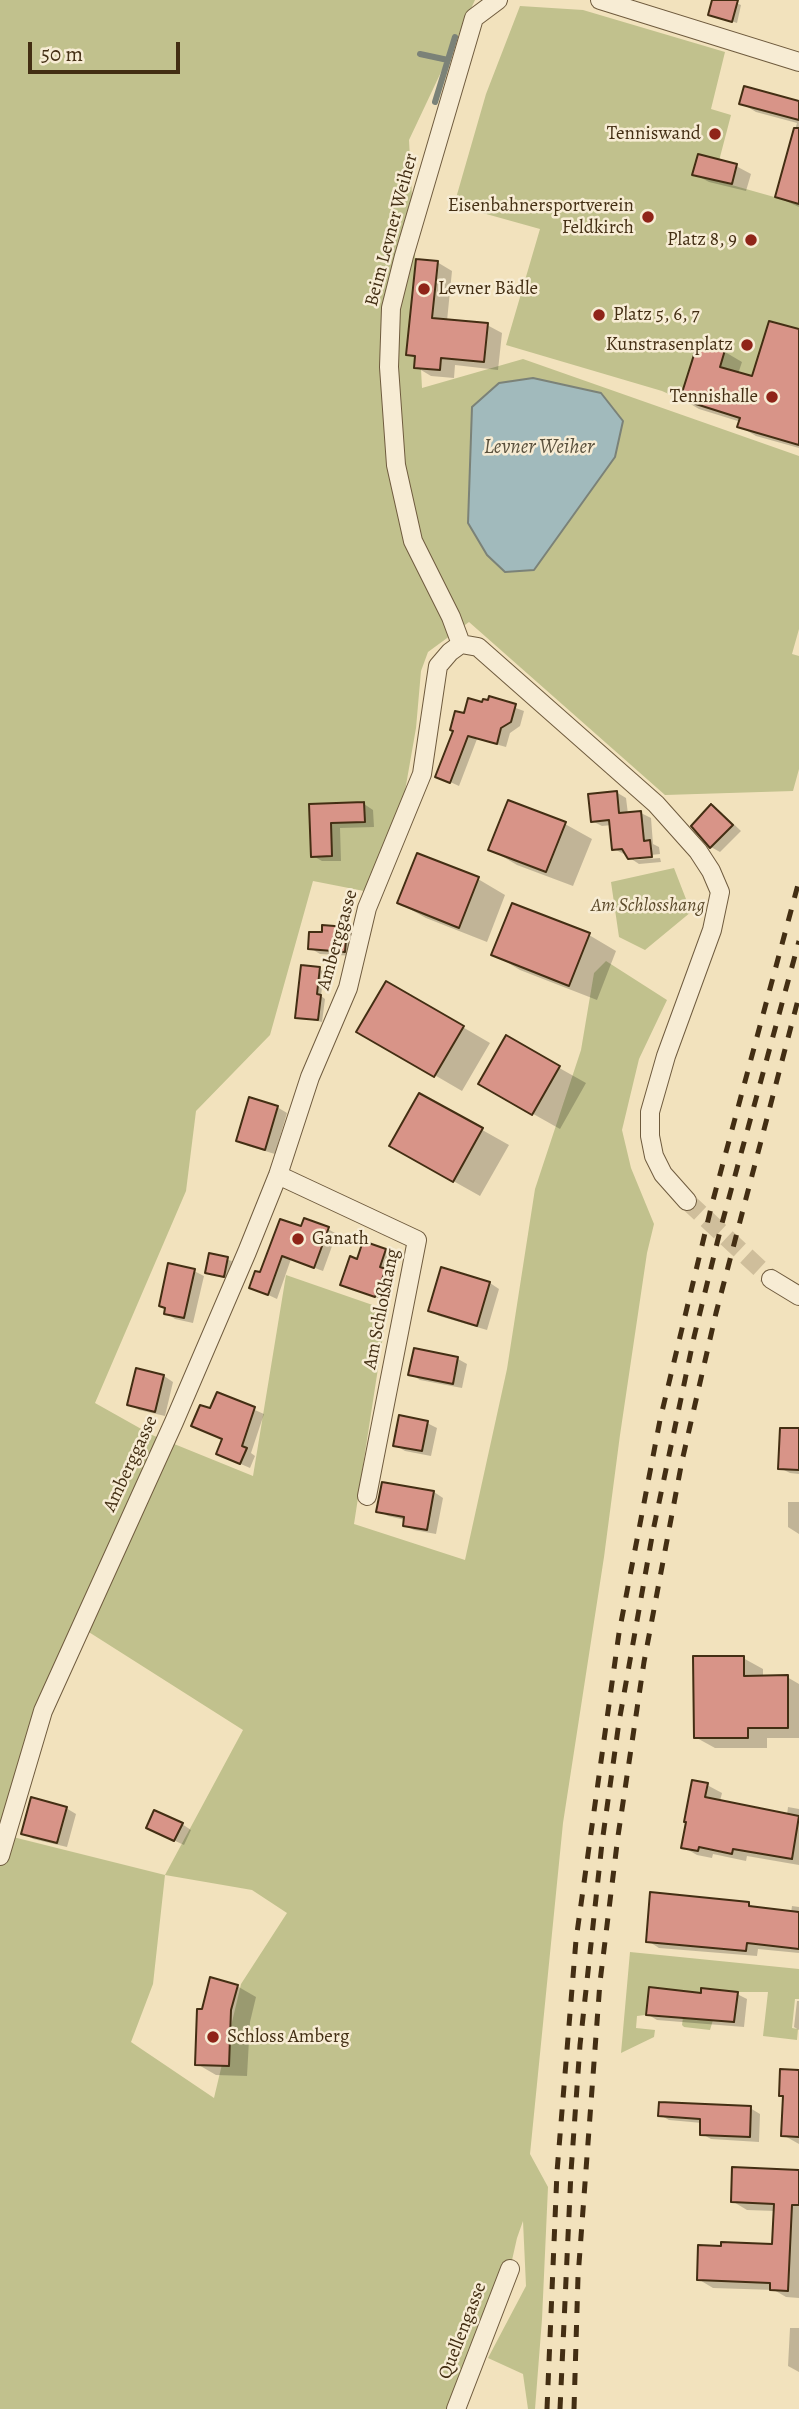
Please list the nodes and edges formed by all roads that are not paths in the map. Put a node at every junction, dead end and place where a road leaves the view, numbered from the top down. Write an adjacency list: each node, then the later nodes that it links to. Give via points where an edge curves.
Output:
1 (498, 0): 4 (street, Beim Levner Weiher, via 474,18 391,308 389,367 396,465 413,541)
2 (600, 0): 3 (street)
3 (799, 62)
4 (461, 644): 5 (street, Amberggasse, via 438,666 422,774 367,908 348,988 310,1077); 6 (street, via 478,647 656,804 698,851 720,892 712,930 650,1112 654,1156)
5 (278, 1175): 9 (street, Am Schloßhang, via 417,1240); 10 (street, Amberggasse, via 174,1422 43,1711)
6 (687, 1201)
7 (771, 1279): 8 (street)
8 (799, 1296)
9 (367, 1496)
10 (0, 1856)
11 (510, 2269): 12 (street, Quellengasse)
12 (456, 2409)

